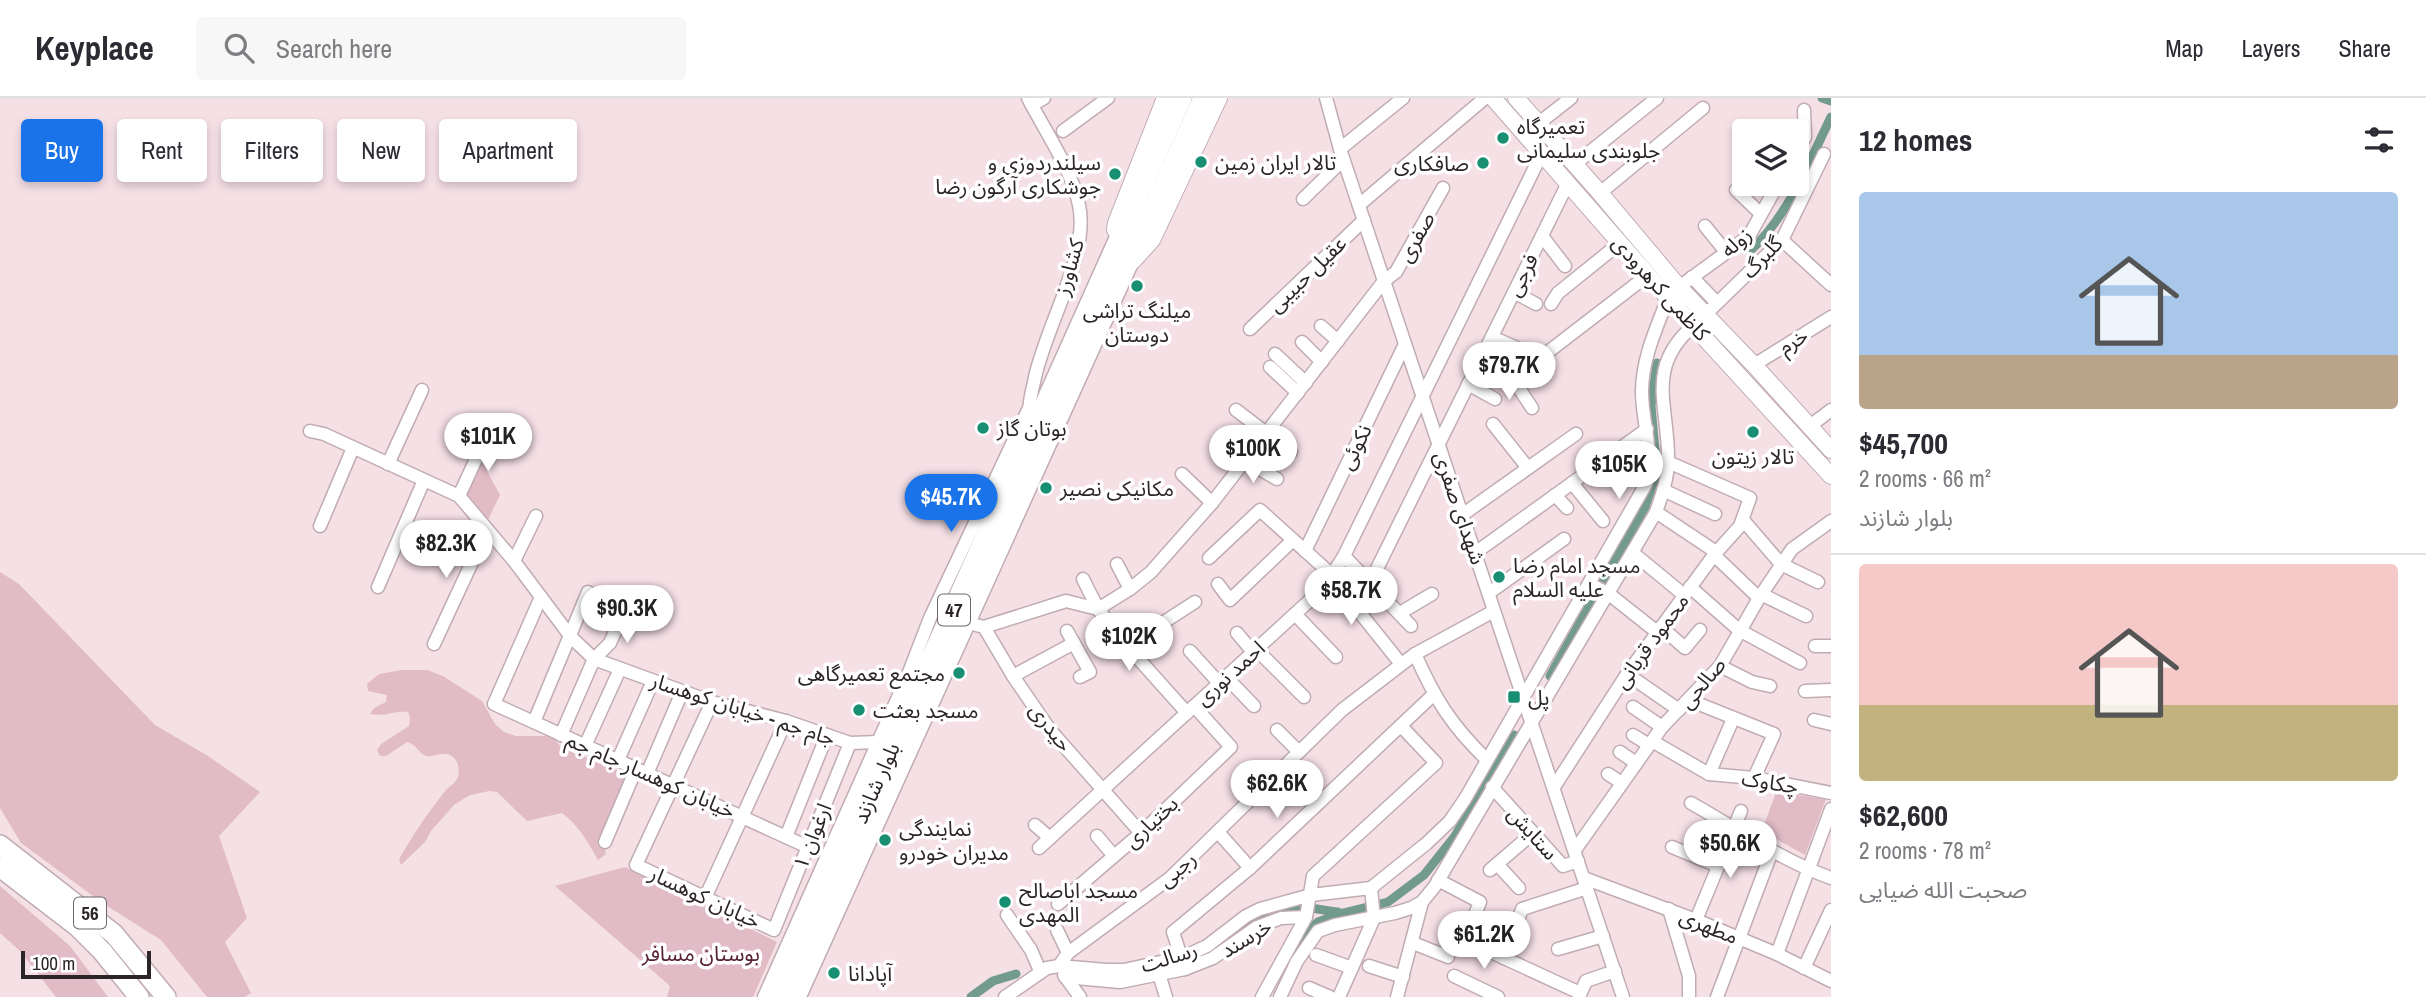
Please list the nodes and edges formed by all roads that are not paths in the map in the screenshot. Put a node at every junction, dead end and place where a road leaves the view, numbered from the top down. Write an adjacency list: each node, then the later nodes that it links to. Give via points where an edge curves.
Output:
1 (1044, 98): 14 (street, کشاورز)
2 (1108, 98): 19 (street)
3 (1165, 98): 39 (main road, via 1116,223)
4 (1182, 98): 34 (highway, 47)
5 (1203, 98): 34 (highway, 47)
6 (1219, 98): 39 (main road, via 1152,240)
7 (1325, 98): 21 (street, شهدای صفری)
8 (1403, 98): 21 (street)
9 (1485, 98): 30 (street)
10 (1493, 98): 20 (main road, کاظمی کرهرودی)
11 (1516, 98): 18 (main road, کاظمی کرهرودی)
12 (1571, 98): 18 (street)
13 (1657, 98): 23 (street)
14 (1030, 102): 70 (street, کشاورز, via 1070,178 1080,227 1071,276 1046,337)
15 (1703, 108): 26 (street)
16 (1804, 110): 17 (street)
17 (1804, 119)
18 (1539, 123): 23 (main road, کاظمی کرهرودی)
19 (1063, 131)
20 (1542, 153): 24 (main road, کاظمی کرهرودی); 68 (street, احمد نوری)
21 (1342, 154): 29 (street); 30 (street, شهدای صفری)
22 (1824, 154): 36 (street, گلبرگ)
23 (1575, 164): 26 (main road, کاظمی کرهرودی)
24 (1568, 183): 35 (street, فرجی); 37 (main road, کاظمی کرهرودی)
25 (1443, 188): 42 (street, صفری, via 1396,272)
26 (1600, 192): 44 (main road, کاظمی کرهرودی)
27 (1743, 196): 31 (street)
28 (1771, 196): 31 (street, زوله)
29 (1303, 200)
30 (1359, 205): 32 (street, شهدای صفری)
31 (1761, 214): 38 (street, زوله, via 1748,236)
32 (1364, 220): 42 (street, شهدای صفری); 51 (street, عقیل حبیبی)
33 (1705, 226): 38 (street)
34 (1136, 227): 39 (highway, بلوار شازند / 47)
35 (1542, 236): 40 (street); 45 (street, فرجی)
36 (1782, 240): 43 (street); 48 (street, گلبرگ)
37 (1620, 243): 41 (main road, کاظمی کرهرودی); 47 (street, via 1558,293)
38 (1727, 252): 44 (street, زوله)
39 (1121, 261): 81 (highway, بلوار شازند / 47); 145 (highway, بلوار شازند / 47)
40 (1565, 266)
41 (1648, 275): 44 (main road, کاظمی کرهرودی); 64 (street)
42 (1384, 281): 53 (street, صفری); 55 (street, شهدای صفری)
43 (1831, 285)
44 (1680, 287): 48 (main road, کاظمی کرهرودی); 48 (street); 57 (street)
45 (1514, 292): 46 (street); 52 (street, فرجی)
46 (1536, 304)
47 (1551, 304)
48 (1706, 314): 59 (street, گلبرگ, via 1674,344); 62 (main road, کاظمی کرهرودی); 76 (main road, کاظمی کرهرودی)
49 (1831, 317): 62 (street, خرم)
50 (1321, 326): 53 (street)
51 (1250, 329)
52 (1492, 337): 56 (street); 60 (street, فرجی)
53 (1338, 341): 61 (street, صفری)
54 (1302, 342): 61 (street)
55 (1405, 344): 68 (street, شهدای صفری); 113 (street, نکوئی)
56 (1517, 348)
57 (1649, 349): 59 (street); 77 (street, via 1642,396)
58 (1275, 354): 66 (street)
59 (1669, 356): 89 (street, via 1661,399)
60 (1481, 359): 64 (street); 65 (street, فرجی)
61 (1322, 362): 66 (street, صفری)
62 (1754, 365): 74 (main road, کاظمی کرهرودی)
63 (1270, 367): 66 (street)
64 (1513, 379): 71 (street)
65 (1468, 384): 69 (street); 84 (street, فرجی)
66 (1302, 388): 82 (street, صفری)
67 (422, 390): 90 (street)
68 (1422, 395): 84 (street, شهدای صفری); 117 (street, احمد نوری)
69 (1495, 399)
70 (1029, 408): 81 (street, کشاورز); 168 (street, via 929,618)
71 (1532, 408)
72 (1236, 410): 82 (street)
73 (1831, 411): 74 (street)
74 (1805, 421): 76 (main road); 86 (main road, کاظمی کرهرودی)
75 (1493, 424): 91 (street)
76 (1787, 427): 93 (main road, کاظمی کرهرودی)
77 (1647, 429): 96 (street); 127 (street, via 1650,465 1646,484)
78 (310, 431): 85 (street, جام جم - خیابان کوهسار)
79 (1576, 434): 91 (street)
80 (487, 435): 99 (street)
81 (1032, 435): 138 (highway, بلوار شازند / 47)
82 (1267, 435): 87 (street); 88 (street, صفری)
83 (1230, 438): 88 (street)
84 (1438, 443): 104 (street, شهدای صفری); 124 (street, فرجی)
85 (353, 448): 90 (street, جام جم - خیابان کوهسار); 109 (street)
86 (1831, 450)
87 (1291, 452)
88 (1248, 458): 94 (street); 100 (street, صفری)
89 (1668, 462): 97 (street); 106 (street, محمود قربانی, via 1750,498)
90 (388, 464): 95 (street, جام جم - خیابان کوهسار)
91 (1528, 468): 104 (street)
92 (1182, 474): 100 (street)
93 (1831, 476)
94 (1277, 479)
95 (424, 480): 99 (street, جام جم - خیابان کوهسار); 128 (street)
96 (1573, 483): 98 (street); 107 (street)
97 (1663, 491): 102 (street); 103 (street)
98 (1555, 495): 101 (street); 115 (street)
99 (459, 496): 110 (street, جام جم - خیابان کوهسار)
100 (1212, 503): 129 (street, صفری)
101 (1567, 508)
102 (1656, 512): 114 (street); 116 (street)
103 (1715, 514)
104 (1462, 515): 115 (street, شهدای صفری)
105 (536, 516): 119 (street)
106 (1743, 520): 116 (street, محمود قربانی); 121 (street)
107 (1603, 521)
108 (1831, 521): 121 (street, صالحی, via 1792,549)
109 (320, 526)
110 (487, 530): 119 (street, جام جم - خیابان کوهسار); 154 (street)
111 (1564, 539): 132 (street)
112 (1293, 540): 113 (street); 118 (street, via 1260,510); 126 (street, via 1230,600)
113 (1305, 551): 122 (street)
114 (1633, 552): 130 (street); 134 (street)
115 (1475, 553): 132 (street, شهدای صفری)
116 (1715, 554): 130 (street, محمود قربانی); 135 (street)
117 (1344, 556): 122 (street, احمد نوری); 124 (street)
118 (1209, 558)
119 (514, 561): 136 (street, جام جم - خیابان کوهسار)
120 (1117, 564): 129 (street)
121 (1781, 564): 125 (street); 135 (street, صالحی)
122 (1332, 575): 143 (street, احمد نوری)
123 (1083, 579): 140 (street)
124 (1371, 582): 142 (street); 164 (street, فرجی, via 1357,608)
125 (1818, 582)
126 (1218, 584)
127 (1590, 584): 134 (street); 179 (street)
128 (378, 587)
129 (1130, 589): 140 (street, صفری)
130 (1687, 591): 147 (street, محمود قربانی); 149 (street)
131 (588, 592): 152 (street)
132 (1489, 593): 141 (street, شهدای صفری)
133 (1432, 594): 142 (street)
134 (1609, 594): 147 (street); 189 (street)
135 (1760, 596): 144 (street); 149 (street, صالحی)
136 (541, 597): 152 (street, جام جم - خیابان کوهسار); 190 (street, خیابان کوهسار جام جم, via 494,704)
137 (1195, 602): 155 (street)
138 (957, 603): 168 (street); 238 (highway, بلوار شازند / 47)
139 (626, 607): 162 (street, via 610,643)
140 (1098, 609): 145 (street, via 1066,601); 155 (street)
141 (1494, 611): 160 (street, رجبی); 179 (street, شهدای صفری)
142 (1400, 613): 146 (street)
143 (1295, 614): 159 (street, احمد نوری); 161 (street)
144 (1806, 616)
145 (975, 625): 169 (street, حیدری); 287 (highway, بلوار شازند / 47)
146 (1411, 626)
147 (1659, 630): 148 (street, via 1685,648); 167 (street, محمود قربانی)
148 (1699, 630)
149 (1739, 630): 163 (street); 165 (street, صالحی)
150 (1067, 631): 153 (street)
151 (1237, 633): 159 (street)
152 (570, 637): 162 (street, جام جم - خیابان کوهسار); 190 (street)
153 (1074, 643): 169 (street); 170 (street, via 1090,672)
154 (434, 644)
155 (1128, 646): 184 (street)
156 (1815, 646): 157 (street)
157 (1831, 646)
158 (1190, 651): 171 (street)
159 (1255, 651): 171 (street, احمد نوری); 178 (street)
160 (1415, 654): 164 (street, رجبی); 177 (street)
161 (1336, 657)
162 (594, 659): 166 (street, جام جم - خیابان کوهسار); 195 (street)
163 (1800, 663)
164 (1401, 664): 202 (street, رجبی, via 1342,710)
165 (1720, 666): 173 (street); 180 (street, صالحی)
166 (620, 669): 172 (street, جام جم - خیابان کوهسار); 201 (street)
167 (1627, 674): 185 (street); 215 (street, محمود قربانی)
168 (908, 675): 198 (street)
169 (1013, 676): 216 (street, حیدری, via 1050,730)
170 (1080, 677)
171 (1223, 680): 182 (street); 184 (street, احمد نوری)
172 (653, 681): 176 (street, جام جم - خیابان کوهسار); 204 (street)
173 (1770, 687)
174 (1831, 690): 175 (street)
175 (1805, 691)
176 (682, 692): 181 (street, جام جم - خیابان کوهسار); 208 (street)
177 (1433, 695): 192 (street); 205 (street, via 1462,737)
178 (1304, 697)
179 (1523, 697): 189 (street, شهدای صفری); 205 (street)
180 (1689, 700): 185 (street, صالحی); 186 (street)
181 (712, 702): 188 (street, جام جم - خیابان کوهسار); 213 (street)
182 (1254, 706)
183 (1633, 707): 193 (street)
184 (1191, 709): 216 (street, احمد نوری); 225 (street, بختیاری, via 1231,747)
185 (1679, 710): 193 (street, صالحی)
186 (1734, 719): 210 (street); 211 (street, via 1774,734)
187 (1814, 720): 191 (street)
188 (786, 721): 196 (street, جام جم - خیابان کوهسار); 221 (street)
189 (1532, 721): 214 (street); 215 (street, شهدای صفری)
190 (534, 722): 195 (street, خیابان کوهسار جام جم)
191 (1831, 723)
192 (1401, 726): 241 (street); 248 (street, via 1436,763 1313,876)
193 (1662, 727): 200 (street, صالحی)
194 (1277, 730): 202 (street)
195 (561, 735): 201 (street, خیابان کوهسار جام جم)
196 (827, 735): 199 (street, جام جم - خیابان کوهسار); 228 (street)
197 (1633, 735): 200 (street)
198 (878, 741): 199 (street); 206 (street)
199 (850, 743): 206 (street); 232 (street, ارغوان ۱)
200 (1650, 743): 207 (street, صالحی); 210 (street)
201 (585, 746): 204 (street, خیابان کوهسار جام جم)
202 (1299, 752): 224 (street, رجبی)
203 (1620, 752): 207 (street)
204 (618, 760): 208 (street, خیابان کوهسار جام جم)
205 (1487, 760): 246 (street, via 1450,821)
206 (869, 762): 238 (street)
207 (1636, 763): 212 (street, صالحی)
208 (642, 771): 213 (street, خیابان کوهسار جام جم); 230 (street)
209 (1608, 774): 212 (street)
210 (1709, 774): 211 (street, چکاوک)
211 (1754, 778): 217 (street, چکاوک)
212 (1622, 783): 236 (street, صالحی)
213 (673, 785): 221 (street, خیابان کوهسار جام جم); 249 (street, خیابان کوهسار, via 636,865)
214 (1492, 787): 226 (street, ستایش); 244 (street)
215 (1554, 787): 236 (street, شهدای صفری)
216 (1102, 790): 225 (street, حیدری); 229 (street, احمد نوری)
217 (1831, 793)
218 (1691, 803): 223 (street)
219 (1831, 809): 242 (street)
220 (1741, 811): 223 (street)
221 (743, 817): 228 (street, خیابان کوهسار جام جم); 249 (street)
222 (1035, 825): 229 (street)
223 (1734, 828): 235 (street); 239 (street)
224 (1218, 832): 241 (street); 264 (street, رجبی, via 1170,878)
225 (1140, 833): 237 (street, بختیاری)
226 (1533, 833): 236 (street, ستایش, via 1563,866); 247 (street, via 1494,867)
227 (1097, 836): 237 (street)
228 (786, 837): 232 (street, خیابان کوهسار جام جم)
229 (1050, 838): 234 (street, احمد نوری)
230 (605, 842)
231 (0, 845): 284 (highway, 56, via 114,934)
232 (808, 847): 258 (street, ارغوان ۱)
233 (1672, 847): 239 (street)
234 (1039, 848)
235 (1772, 851): 242 (street); 261 (street)
236 (1576, 855): 245 (street, شهدای صفری)
237 (1114, 856): 251 (street, بختیاری)
238 (834, 857): 285 (street); 286 (highway, بلوار شازند / 47)
239 (1718, 866): 257 (street)
240 (0, 867): 283 (highway, 56, via 78,926)
241 (1250, 868): 269 (street, via 1173,932)
242 (1810, 870): 243 (street); 265 (street)
243 (1831, 878)
244 (1438, 880): 250 (street); 268 (street, via 1480,902 1465,940)
245 (1586, 883): 252 (street, مطهری); 260 (street, شهدای صفری); 268 (street, via 1522,909)
246 (1371, 888): 248 (street, رسالت); 256 (street)
247 (1519, 888)
248 (1311, 895): 255 (street); 269 (street, رسالت, via 1246,916)
249 (705, 898): 258 (street, خیابان کوهسار)
250 (1422, 902): 256 (street); 262 (street)
251 (1058, 904)
252 (1669, 909): 257 (street, مطهری); 297 (street, via 1689,976)
253 (1831, 910): 272 (street)
254 (1007, 915): 273 (street)
255 (1306, 917): 269 (street, خرسند, via 1281,918 1257,927 1213,958); 290 (street)
256 (1374, 918): 271 (street); 291 (street, via 1318,931)
257 (1696, 920): 261 (street, مطهری)
258 (774, 930)
259 (1057, 930): 264 (street)
260 (1603, 936): 263 (street); 275 (street, شهدای صفری)
261 (1740, 938): 265 (street, مطهری); 298 (street)
262 (1413, 943): 267 (street); 278 (street)
263 (1558, 949)
264 (1068, 953): 274 (street, رجبی)
265 (1777, 954): 272 (street, مطهری)
266 (1316, 955): 271 (street)
267 (1448, 957)
268 (1504, 958): 282 (street)
269 (1184, 963): 274 (street, رسالت); 276 (street, خرسند)
270 (1370, 966): 278 (street)
271 (1352, 968): 293 (street)
272 (1804, 968): 279 (street, مطهری)
273 (1040, 971): 274 (street, رسالت); 281 (street, رسالت)
274 (1062, 971): 276 (street, خرسند, via 1120,982); 288 (street)
275 (1615, 971): 282 (street, via 1586,981); 296 (street, شهدای صفری)
276 (1159, 974): 289 (street)
277 (1454, 975): 295 (street)
278 (1403, 977): 294 (street)
279 (1830, 980)
280 (1309, 988): 292 (street)
281 (1013, 995)
282 (1579, 995)
283 (139, 997)
284 (166, 997)
285 (764, 997)
286 (779, 997)
287 (796, 997)
288 (1080, 997)
289 (1166, 997)
290 (1262, 997)
291 (1280, 997)
292 (1330, 997)
293 (1339, 997)
294 (1397, 997)
295 (1498, 997)
296 (1623, 997)
297 (1689, 997)
298 (1717, 997)

